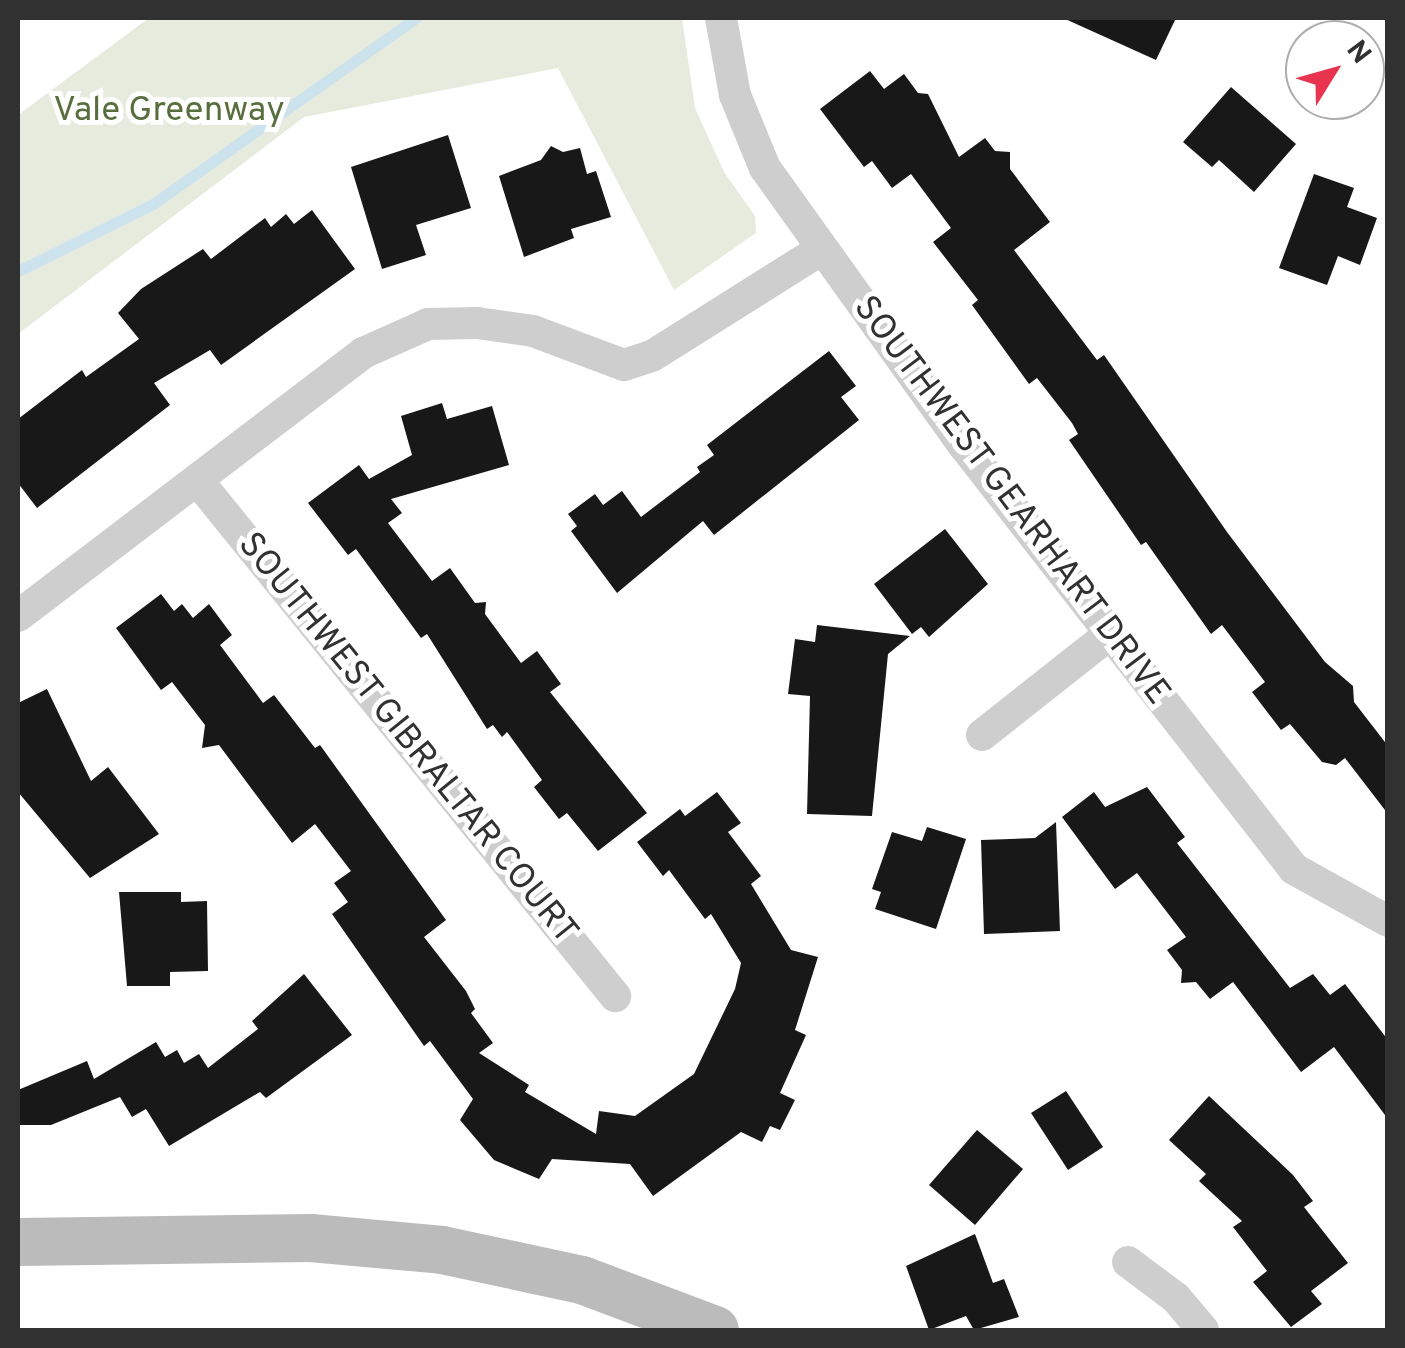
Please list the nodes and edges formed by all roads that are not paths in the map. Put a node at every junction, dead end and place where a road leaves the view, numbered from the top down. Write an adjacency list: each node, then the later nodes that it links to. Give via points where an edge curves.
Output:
1 (721, 18): 2 (street, SOUTHWEST GEARHART DRIVE, via 734,95 765,168)
2 (820, 250): 3 (street, via 652,356 624,365 532,331 428,324 363,353); 5 (street, SOUTHWEST GEARHART DRIVE)
3 (198, 481): 4 (street); 8 (street, SOUTHWEST GIBRALTAR COURT)
4 (18, 616)
5 (1110, 634): 6 (street); 7 (street, SOUTHWEST GEARHART DRIVE, via 1294,869)
6 (982, 735)
7 (1388, 921)
8 (615, 996)
9 (18, 1242): 11 (street, via 311,1238 442,1250 582,1280)
10 (1128, 1262): 12 (street, via 1176,1298)
11 (716, 1330)
12 (1203, 1330)

